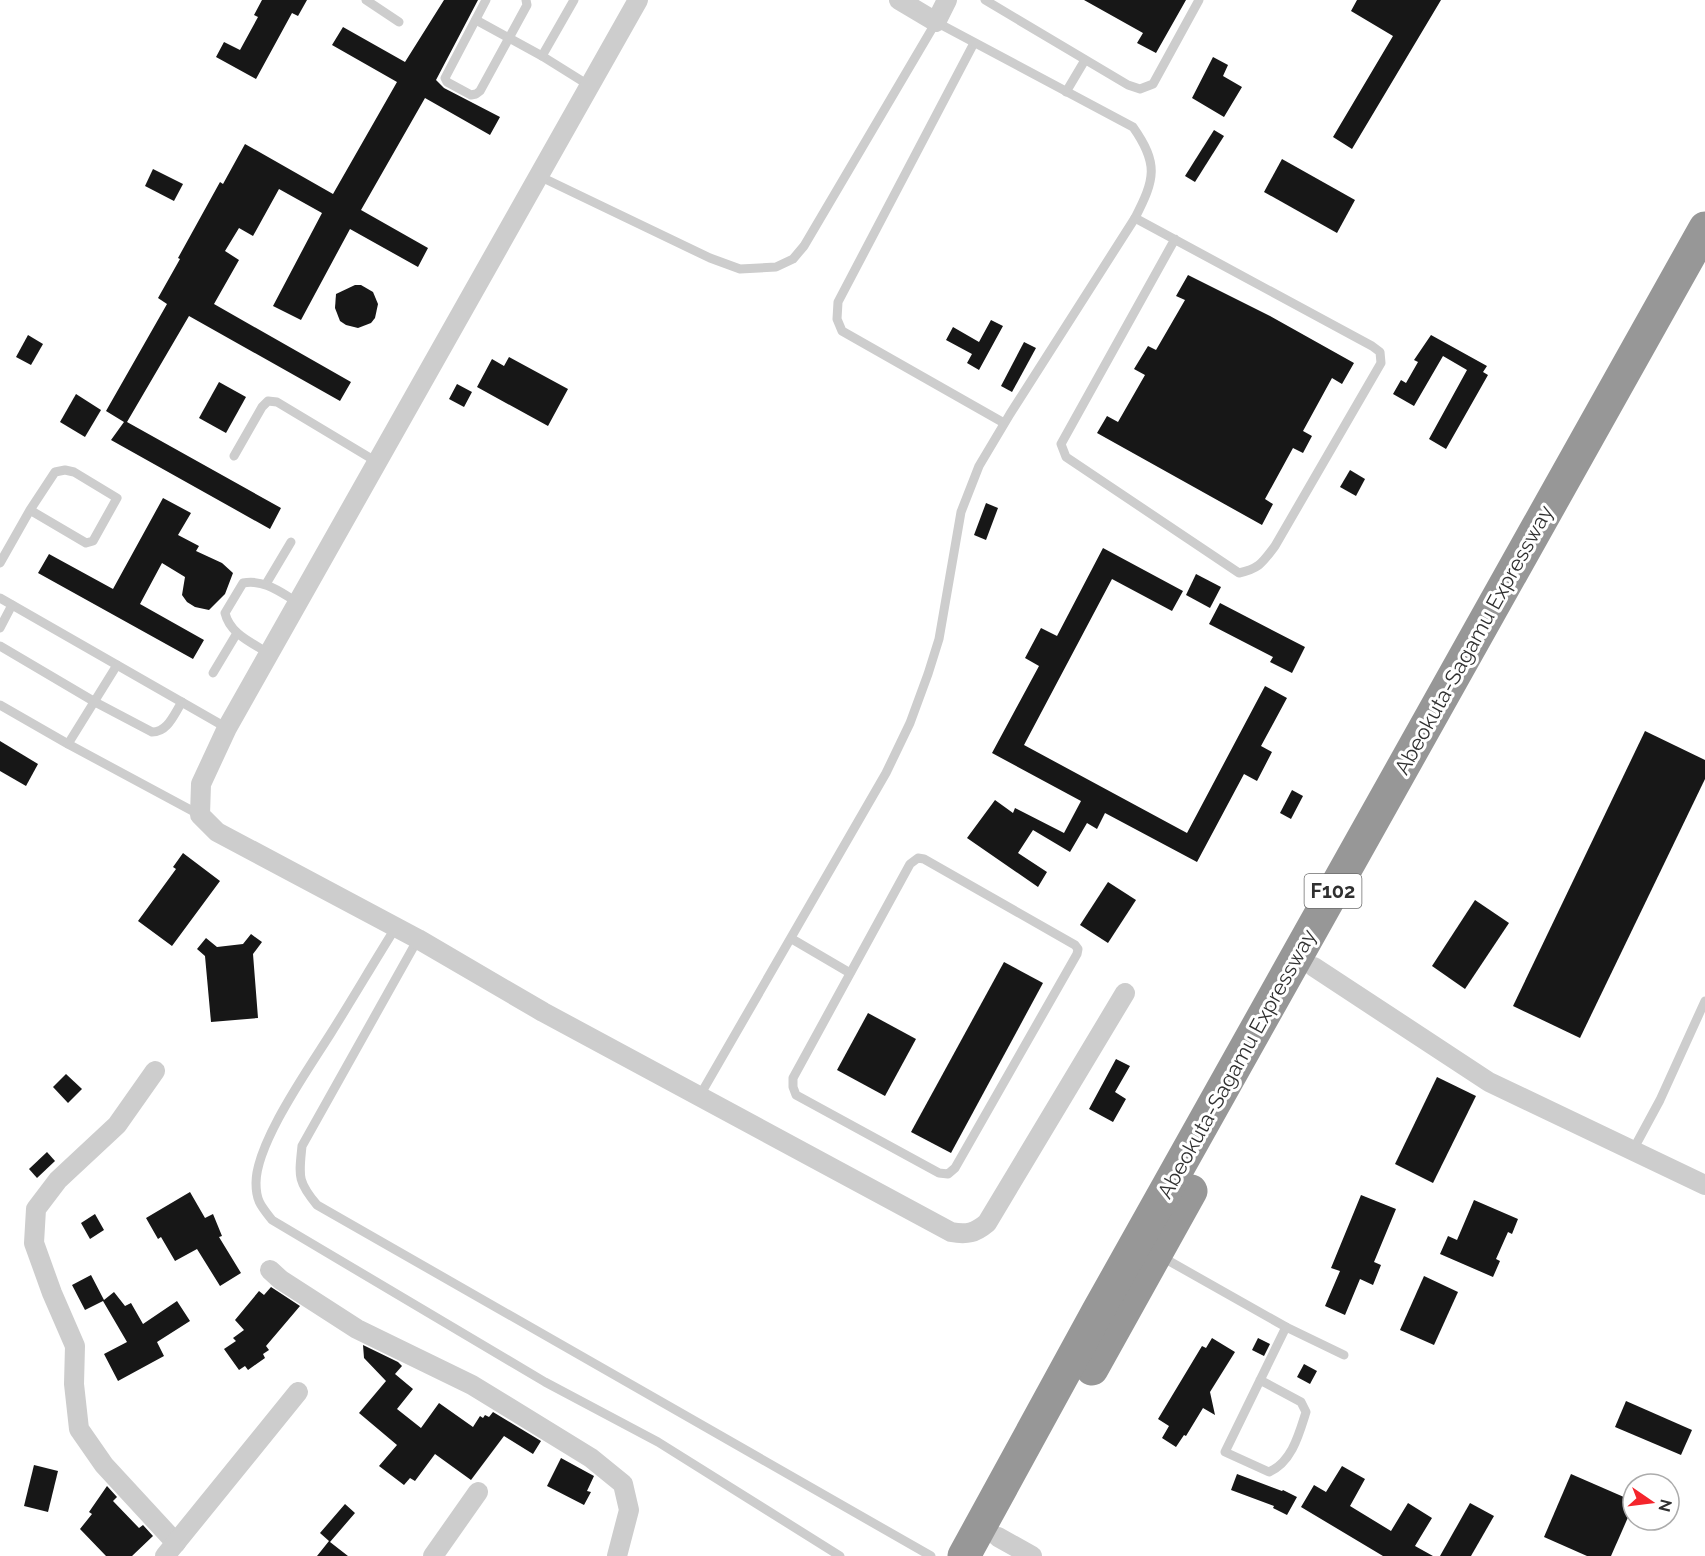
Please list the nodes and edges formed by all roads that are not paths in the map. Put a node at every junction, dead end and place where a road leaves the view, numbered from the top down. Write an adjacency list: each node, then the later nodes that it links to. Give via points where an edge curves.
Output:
1 (366, 0): 11 (lane)
2 (486, 0): 10 (lane)
3 (526, 0): 13 (lane)
4 (574, 0): 15 (lane)
5 (638, 0): 17 (street)
6 (899, 0): 12 (street)
7 (947, 0): 12 (street)
8 (985, 0): 16 (lane)
9 (1199, 0): 16 (lane, via 1154,84 1140,88 1128,85)
10 (476, 20): 13 (lane); 13 (lane, via 447,73 447,81 471,95 476,94)
11 (399, 22)
12 (936, 22): 14 (lane); 19 (lane, via 804,246 793,260 776,267 740,269 710,258)
13 (509, 39): 15 (lane)
14 (974, 43): 18 (lane); 24 (lane, via 838,302 837,319 842,331)
15 (543, 56): 17 (lane)
16 (1085, 60): 18 (lane)
17 (590, 86): 19 (street)
18 (1066, 92): 20 (lane, via 1133,126 1142,140 1152,163 1149,191)
19 (539, 176): 26 (street)
20 (1135, 218): 22 (lane); 24 (lane)
21 (1705, 228): 70 (highway, Abeokuta-Sagamu Expressway / F102)
22 (1175, 239): 22 (lane, via 1380,352 1381,363 1275,546 1254,569 1239,573 1066,457 1061,444)
23 (1705, 263): 49 (highway, Abeokuta-Sagamu Expressway / F102)
24 (1004, 423): 48 (lane, via 961,512 939,639 910,723)
25 (234, 456): 26 (lane, via 268,401 277,402)
26 (377, 462): 32 (street)
27 (30, 510): 27 (lane, via 90,543 117,498 65,470 55,472); 29 (lane)
28 (291, 542): 30 (lane)
29 (0, 562)
30 (266, 584): 32 (lane); 35 (lane, via 243,583 225,613 228,625)
31 (0, 598): 33 (lane)
32 (297, 602): 37 (street)
33 (12, 605): 34 (lane); 38 (lane)
34 (0, 628)
35 (237, 633): 37 (lane); 39 (lane)
36 (0, 646): 40 (lane)
37 (268, 653): 43 (street)
38 (117, 665): 40 (lane); 41 (lane)
39 (213, 673)
40 (95, 702): 41 (lane, via 159,732); 44 (lane)
41 (182, 702): 43 (lane)
42 (0, 705): 44 (lane)
43 (227, 728): 45 (street, via 201,784)
44 (68, 744): 45 (lane)
45 (200, 814): 46 (street, via 217,832)
46 (396, 927): 47 (street); 68 (lane, via 277,1123 260,1161 256,1200 272,1220 535,1377 658,1443)
47 (418, 939): 54 (street); 69 (lane, via 302,1146 299,1171 303,1187 317,1205)
48 (792, 939): 50 (lane); 54 (lane)
49 (1314, 967): 55 (street, via 1489,1082); 57 (highway, Abeokuta-Sagamu Expressway / F102)
50 (850, 973): 50 (lane, via 910,864 918,858 1078,949 955,1168 948,1174 939,1173 796,1095 793,1078)
51 (1125, 993): 54 (street, via 987,1223 965,1235 951,1232)
52 (1705, 1001): 55 (lane)
53 (154, 1071): 65 (street, via 117,1125 58,1180 36,1209 34,1243 75,1346 74,1384 80,1429)
54 (699, 1097)
55 (1633, 1150): 56 (street)
56 (1705, 1185)
57 (1157, 1254): 59 (lane); 64 (highway, Abeokuta-Sagamu Expressway / F102)
58 (270, 1270): 67 (street, via 357,1329 482,1391 591,1458 623,1484 628,1510)
59 (1286, 1327): 60 (lane); 61 (lane)
60 (1344, 1355)
61 (1260, 1380): 61 (lane, via 1225,1452 1269,1472 1278,1468 1294,1447 1306,1412 1301,1402)
62 (298, 1392): 65 (street)
63 (478, 1492): 66 (street)
64 (992, 1546): 71 (street)
65 (171, 1549)
66 (433, 1556)
67 (617, 1556)
68 (840, 1556)
69 (931, 1556)
70 (964, 1556)
71 (1032, 1556)

